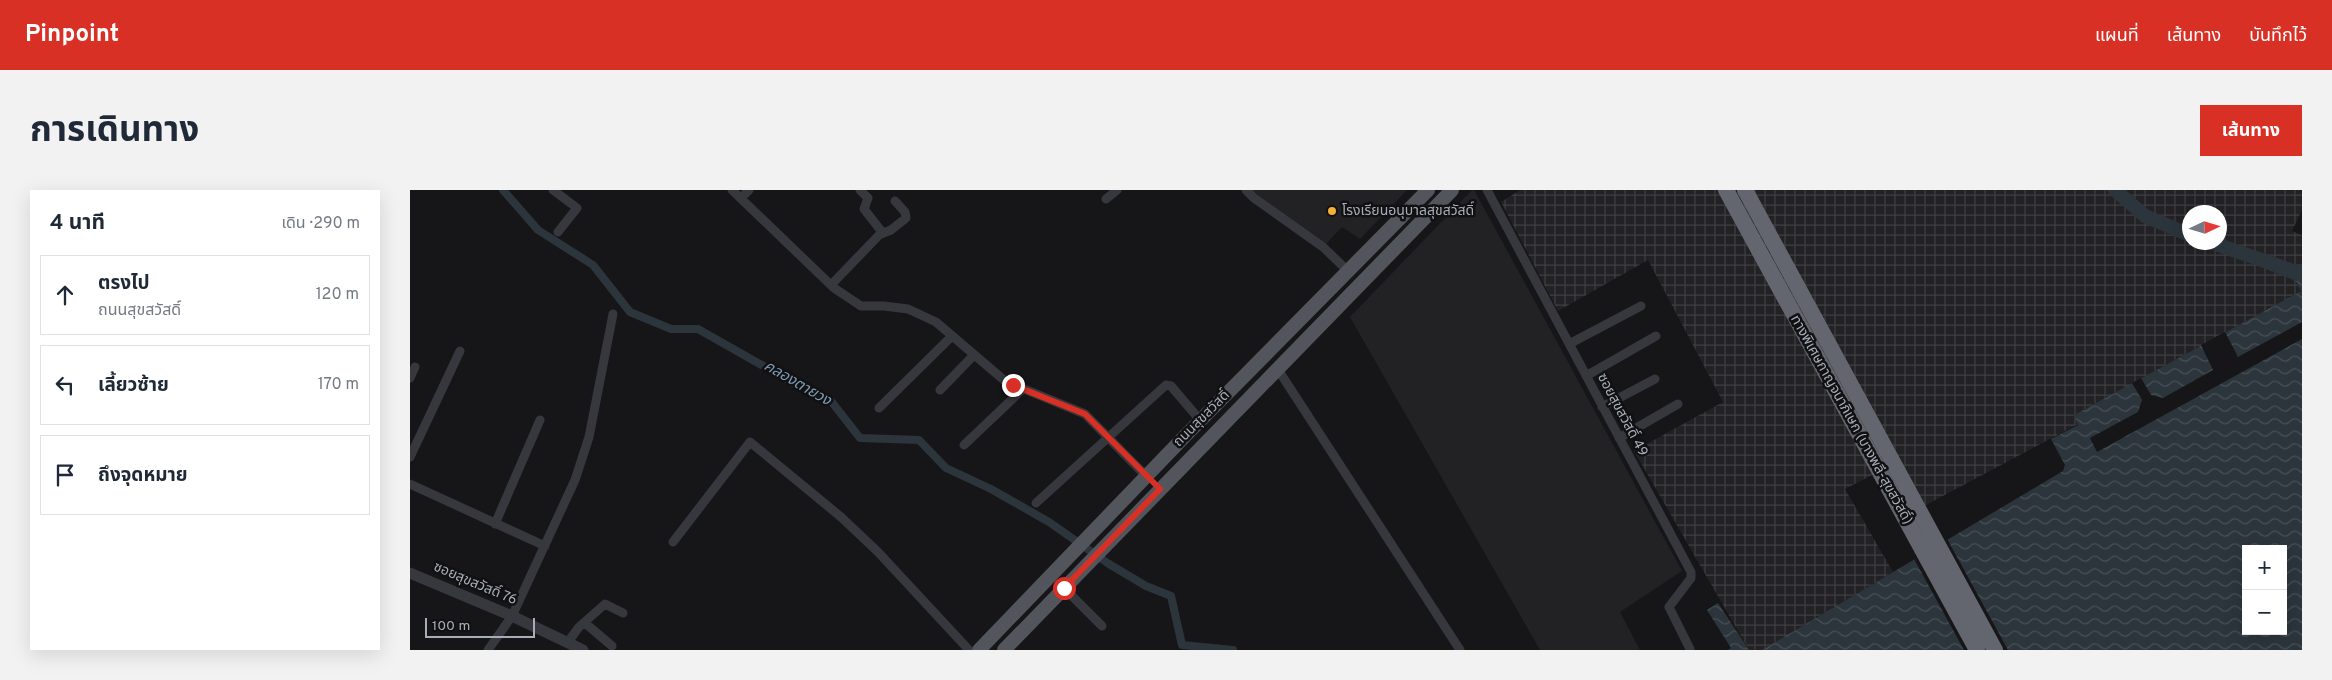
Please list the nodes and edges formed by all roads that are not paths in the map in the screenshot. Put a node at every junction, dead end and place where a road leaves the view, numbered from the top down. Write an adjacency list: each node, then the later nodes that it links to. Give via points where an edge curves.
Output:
1 (553, 190): 15 (street, via 577,208)
2 (732, 190): 12 (street)
3 (749, 190): 12 (street)
4 (860, 190): 16 (street, via 868,198 864,209 881,229)
5 (1117, 190): 13 (street)
6 (1246, 190): 17 (street, via 1323,247)
7 (1428, 190): 17 (main road, ถนนสุขสวัสดิ์)
8 (1452, 190): 27 (main road, ถนนสุขสวัสดิ์)
9 (1487, 190): 23 (street, ซอยสุขสวัสดิ์ 49)
10 (1726, 190): 64 (highway, ทางพิเศษกาญจนาภิเษก (บางพลี-สุขสวัสดิ์))
11 (1745, 190): 65 (highway, ทางพิเศษกาญจนาภิเษก (บางพลี-สุขสวัสดิ์))
12 (740, 198): 18 (street)
13 (1106, 199)
14 (896, 201): 16 (street, via 906,218)
15 (558, 232)
16 (881, 234): 18 (street)
17 (1348, 271): 37 (main road, ถนนสุขสวัสดิ์)
18 (831, 285): 21 (street, via 861,306 896,307 922,314)
19 (1641, 306): 23 (street)
20 (613, 314): 48 (street, via 588,437 575,480)
21 (952, 336): 25 (street); 35 (street)
22 (1656, 336): 28 (street)
23 (1569, 344): 28 (street, ซอยสุขสวัสดิ์ 49)
24 (460, 351): 41 (street)
25 (974, 355): 31 (street, via 1006,381); 32 (street)
26 (415, 367): 29 (street)
27 (1277, 368): 44 (main road, ถนนสุขสวัสดิ์); 63 (street)
28 (1586, 376): 34 (street, ซอยสุขสวัสดิ์ 49)
29 (410, 378)
30 (1655, 379): 34 (street)
31 (1022, 389): 38 (street, via 1079,410); 40 (street)
32 (940, 390)
33 (1678, 404): 39 (street)
34 (1602, 406): 39 (street, ซอยสุขสวัสดิ์ 49)
35 (880, 408)
36 (540, 420): 46 (street)
37 (1200, 420): 38 (street, via 1166,385); 42 (main road, ถนนสุขสวัสดิ์)
38 (1108, 437): 42 (street); 45 (street)
39 (1619, 438): 57 (street, ซอยสุขสวัสดิ์ 49, via 1691,572 1691,578 1669,607)
40 (964, 445)
41 (410, 457)
42 (1146, 476): 44 (main road); 61 (main road, ถนนสุขสวัสดิ์)
43 (410, 484): 46 (street)
44 (1160, 489): 50 (main road, ถนนสุขสวัสดิ์)
45 (1036, 503)
46 (494, 524): 48 (street)
47 (673, 542): 60 (street, via 750,442 878,552)
48 (545, 546): 52 (street)
49 (410, 573): 52 (street, ซอยสุขสวัสดิ์ 76)
50 (1064, 588): 54 (street); 62 (main road, ถนนสุขสวัสดิ์)
51 (623, 613): 53 (street, via 604,604)
52 (512, 616): 55 (street, ซอยสุขสวัสดิ์ 76); 58 (street)
53 (585, 623): 55 (street); 56 (street)
54 (1102, 626)
55 (568, 642): 59 (street, ซอยสุขสวัสดิ์ 76)
56 (612, 646)
57 (1690, 649)
58 (488, 650)
59 (583, 650)
60 (969, 650)
61 (979, 650)
62 (1004, 650)
63 (1460, 650)
64 (1977, 650)
65 (1994, 650)

